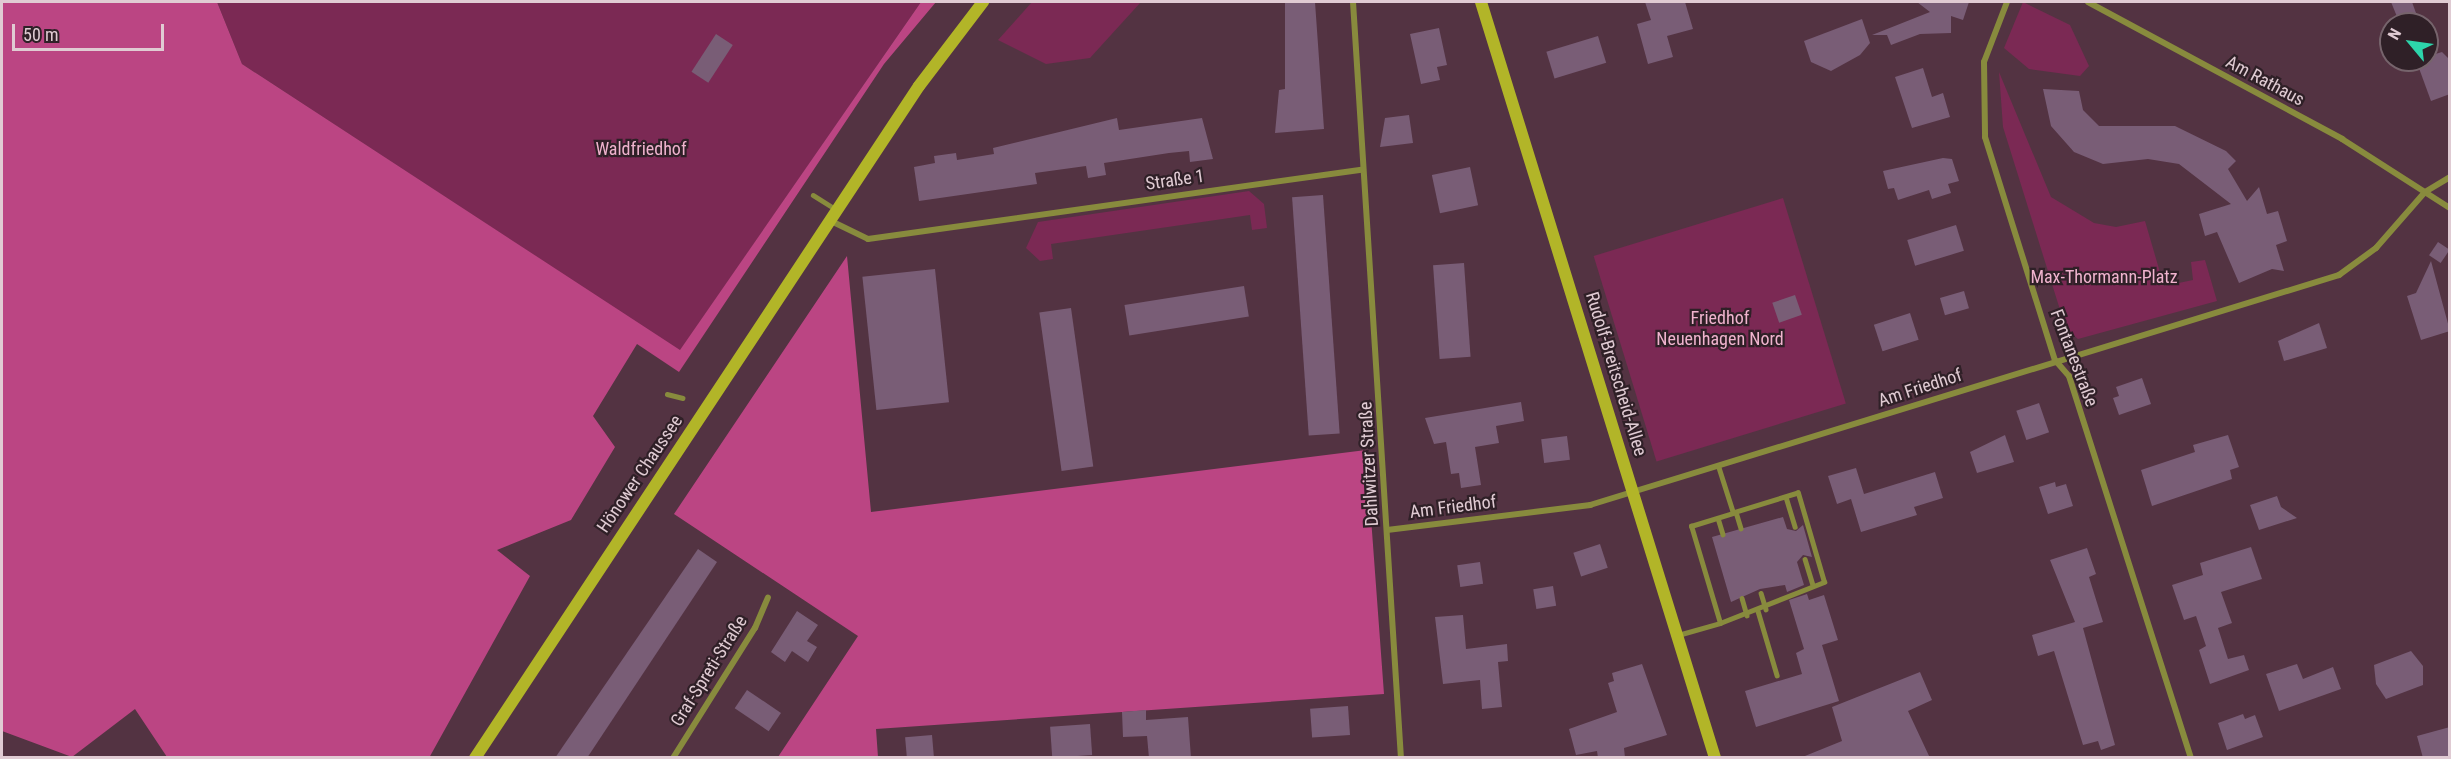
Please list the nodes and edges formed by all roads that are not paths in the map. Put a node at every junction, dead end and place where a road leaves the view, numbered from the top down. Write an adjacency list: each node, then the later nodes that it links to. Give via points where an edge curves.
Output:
1 (983, 2): 11 (main road, Hönower Chaussee, via 943,50)
2 (1353, 2): 6 (street)
3 (1481, 2): 16 (main road, Rudolf-Breitscheid-Allee)
4 (2007, 2): 12 (street, Fontanestraße, via 1984,62 1985,137)
5 (2088, 2): 8 (street, Am Rathaus, via 2342,139)
6 (1363, 169): 11 (street, Straße 1, via 868,239); 22 (street, Dahlwitzer Straße)
7 (2450, 177): 8 (street, Am Friedhof)
8 (2425, 192): 10 (street, Am Rathaus); 12 (street, Am Friedhof, via 2376,248 2339,275)
9 (813, 195): 11 (lane)
10 (2450, 208)
11 (834, 215): 35 (main road, Hönower Chaussee)
12 (2055, 360): 15 (street, Am Friedhof); 39 (street, Fontanestraße, via 2069,376)
13 (667, 394): 14 (lane)
14 (683, 398)
15 (1718, 466): 16 (street, Am Friedhof); 18 (lane)
16 (1634, 492): 22 (street, Am Friedhof, via 1590,505); 33 (main road, Rudolf-Breitscheid-Allee)
17 (1786, 497): 18 (lane); 20 (lane); 25 (lane, via 1798,493 1824,582)
18 (1734, 512): 19 (lane); 21 (lane)
19 (1718, 518): 23 (lane); 32 (lane, via 1691,526)
20 (1795, 527)
21 (1741, 528)
22 (1388, 530): 37 (street, Dahlwitzer Straße)
23 (1723, 534)
24 (1805, 559): 25 (lane)
25 (1813, 586): 29 (lane, via 1771,599)
26 (1761, 593): 29 (lane)
27 (768, 598): 36 (street, Graf-Spreti-Straße, via 755,628)
28 (1742, 598): 31 (lane)
29 (1766, 609): 30 (lane)
30 (1758, 611): 31 (lane); 34 (lane)
31 (1747, 615): 32 (lane)
32 (1720, 623): 33 (lane)
33 (1678, 635): 38 (main road, Rudolf-Breitscheid-Allee)
34 (1777, 675)
35 (475, 758)
36 (673, 758)
37 (1401, 758)
38 (1715, 758)
39 (2191, 758)

